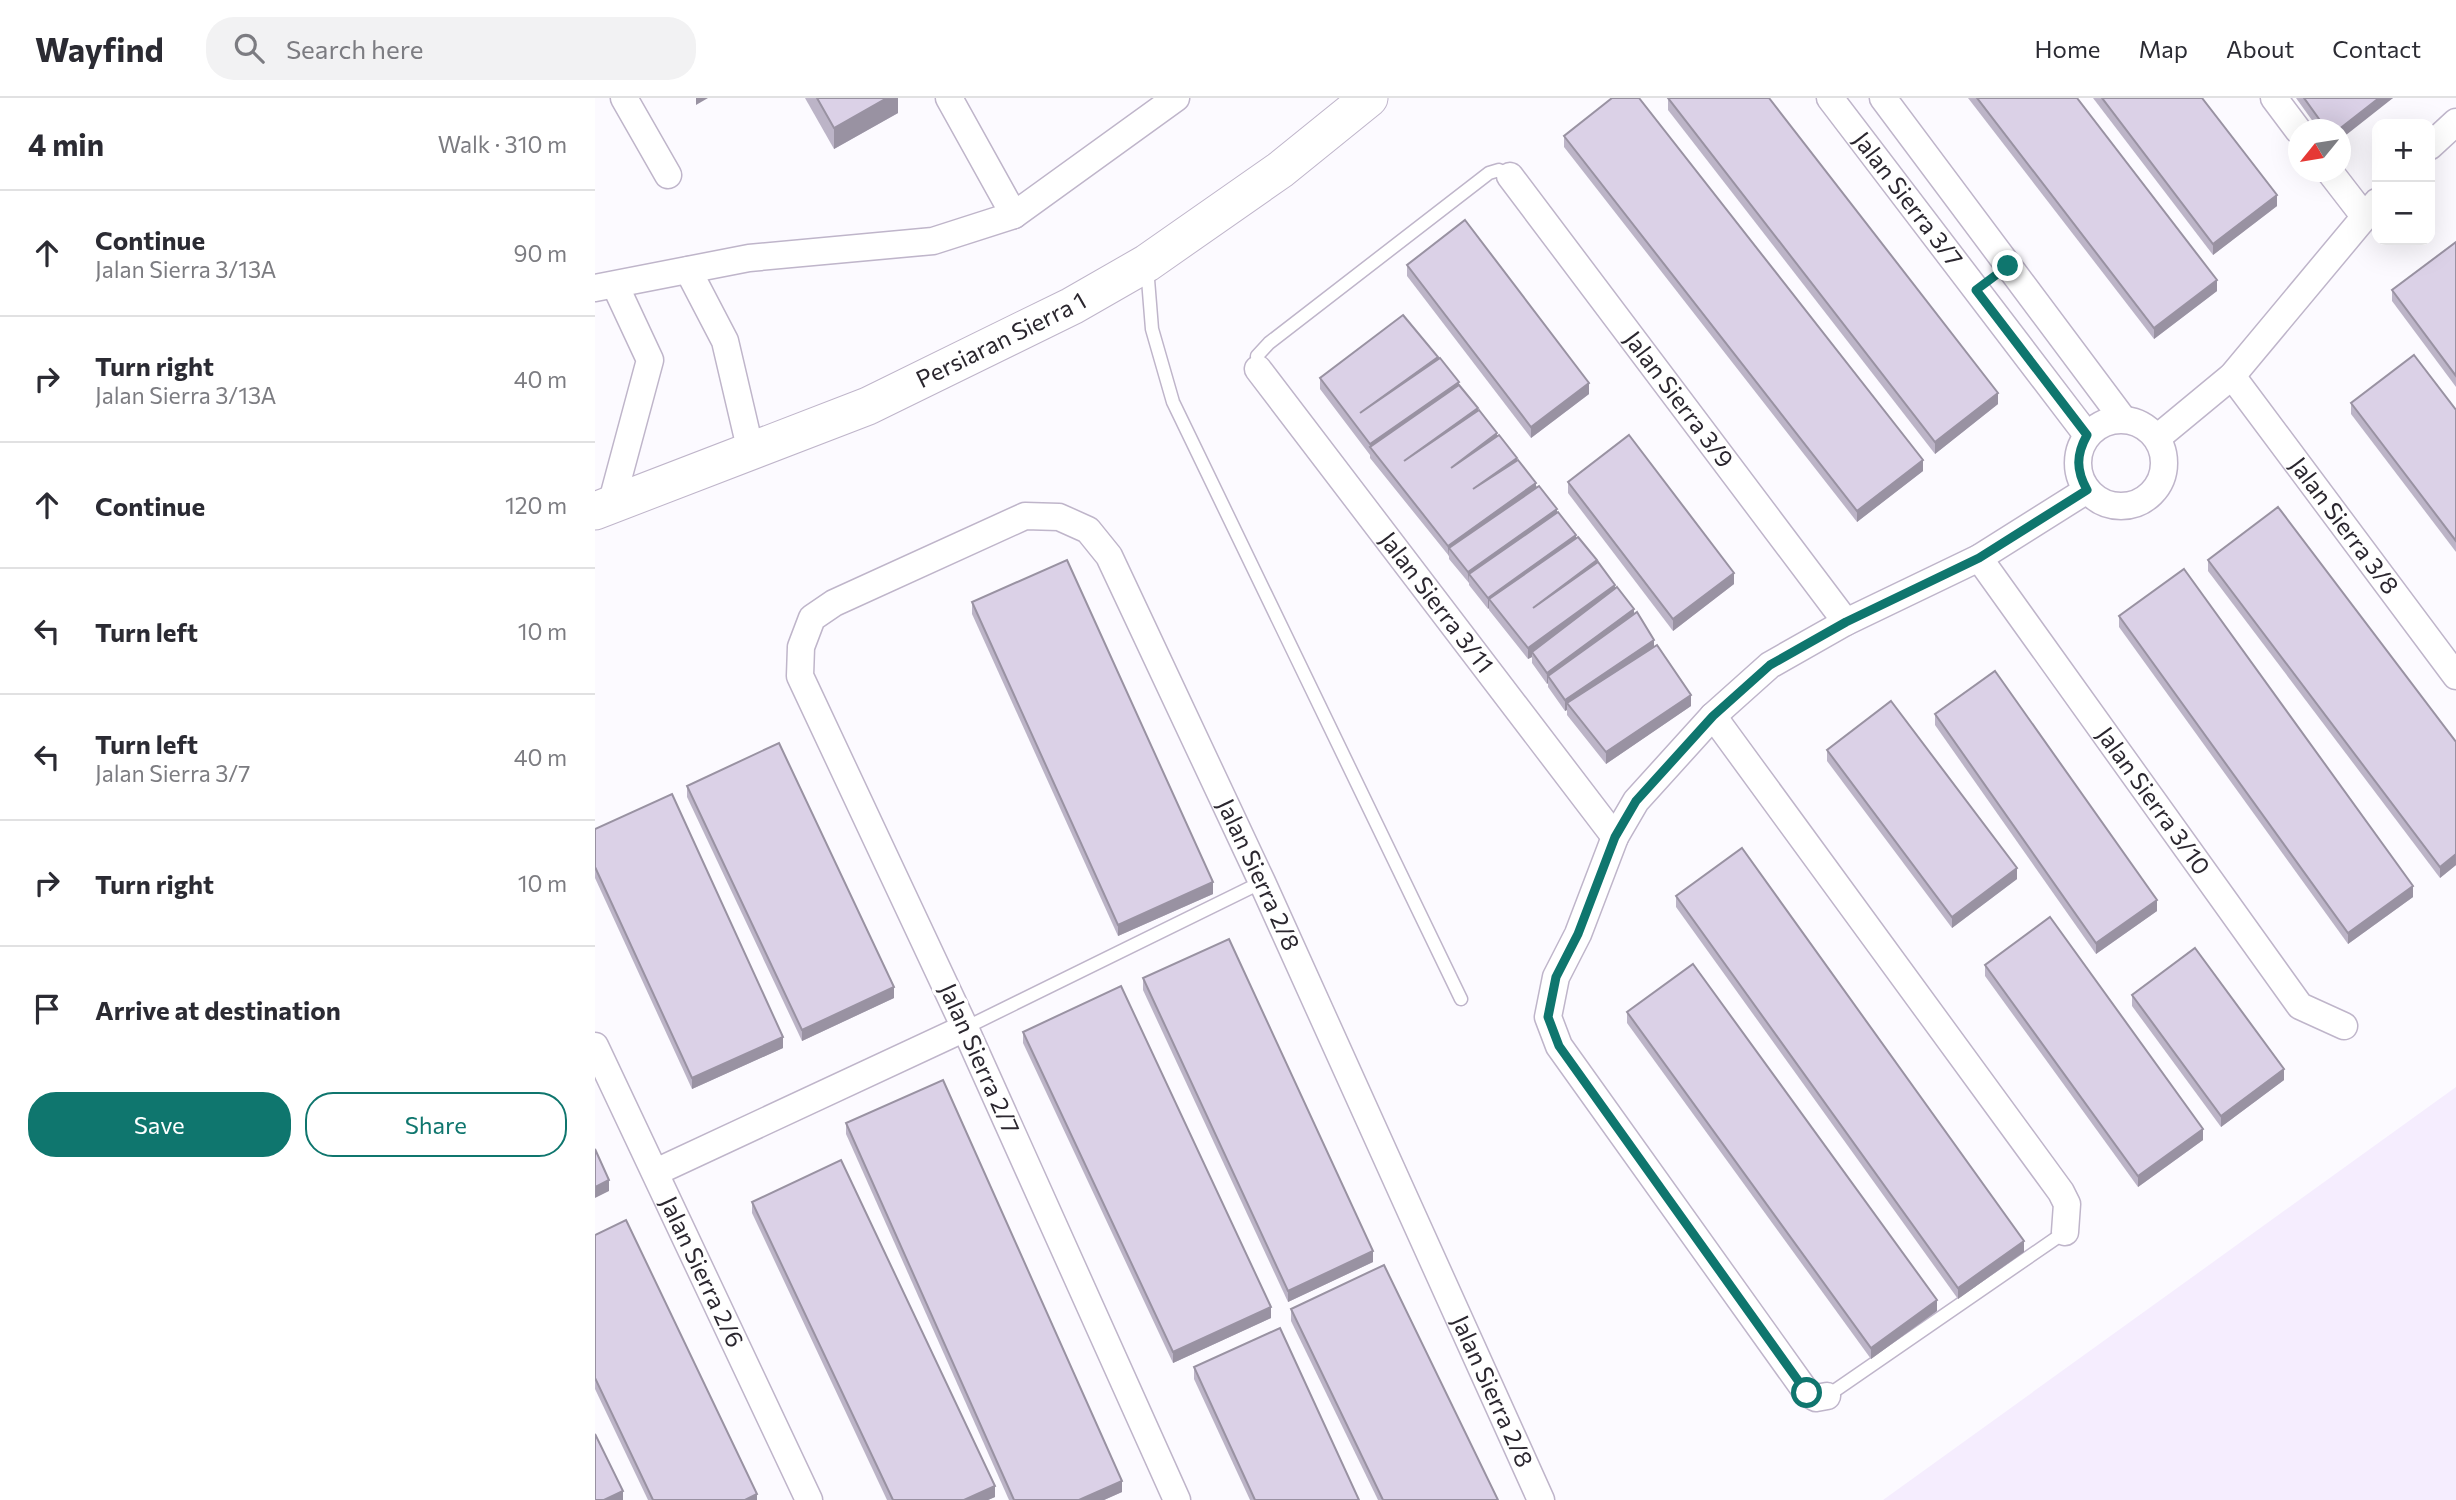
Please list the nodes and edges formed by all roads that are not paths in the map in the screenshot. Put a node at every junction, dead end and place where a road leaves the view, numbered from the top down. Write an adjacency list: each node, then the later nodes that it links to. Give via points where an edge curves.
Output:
1 (624, 98): 10 (street)
2 (949, 98): 14 (street)
3 (1176, 98): 14 (street)
4 (1369, 98): 15 (street, Persiaran Sierra 1, via 1280,170)
5 (1830, 98): 9 (street, Jalan Sierra 3/7)
6 (2274, 98): 8 (street)
7 (1887, 104): 9 (street); 16 (street, Jalan Sierra 3/7)
8 (2290, 119)
9 (1859, 137): 19 (street, Jalan Sierra 3/7)
10 (668, 176)
11 (1510, 177): 20 (lane, via 1499,170 1489,173 1269,343 1257,356); 30 (street, Jalan Sierra 3/9)
12 (2341, 182): 13 (street)
13 (2371, 209): 21 (street)
14 (1014, 215): 17 (street, via 933,241 749,258)
15 (1147, 263): 25 (street, Persiaran Sierra 1, via 1072,306 868,406); 35 (lane, via 1152,329 1173,402)
16 (2008, 266): 19 (street); 22 (street, Jalan Sierra 3/7)
17 (688, 270): 18 (street); 25 (street, via 725,341)
18 (605, 286): 27 (street, via 650,360)
19 (1976, 290): 23 (street, Jalan Sierra 3/7)
20 (1258, 369): 33 (street, Jalan Sierra 3/11)
21 (2232, 376): 24 (street); 31 (street, Jalan Sierra 3/8)
22 (2123, 419): 23 (street, via 2097,426); 24 (street, via 2148,428)
23 (2087, 435): 26 (street, via 2078,463)
24 (2157, 438): 26 (street, via 2164,466 2161,480 2147,497 2127,506 2112,505)
25 (751, 453): 27 (street, Persiaran Sierra 1)
26 (2087, 490): 28 (street)
27 (603, 508)
28 (1979, 558): 30 (street); 36 (street, Jalan Sierra 3/10, via 2300,1006)
29 (812, 618): 34 (street, Jalan Sierra 2/8, via 834,603 1025,516 1059,517 1088,530 1109,556); 37 (street, Jalan Sierra 2/7, via 801,647 800,676)
30 (1846, 622): 32 (street, via 1770,665)
31 (2456, 676)
32 (1713, 716): 33 (street, via 1636,801); 40 (street, via 2061,1192 2067,1204)
33 (1615, 837): 41 (street, via 1578,934 1556,977 1548,1017 1559,1046 1807,1393 1816,1398)
34 (1262, 882): 37 (lane); 44 (street, Jalan Sierra 2/8)
35 (1461, 999)
36 (2344, 1026)
37 (965, 1028): 39 (street); 43 (street, Jalan Sierra 2/7)
38 (595, 1045): 39 (street, Jalan Sierra 2/6)
39 (656, 1172): 42 (street, Jalan Sierra 2/6)
40 (2065, 1232): 41 (lane)
41 (1827, 1396)
42 (809, 1500)
43 (1177, 1500)
44 (1542, 1500)

